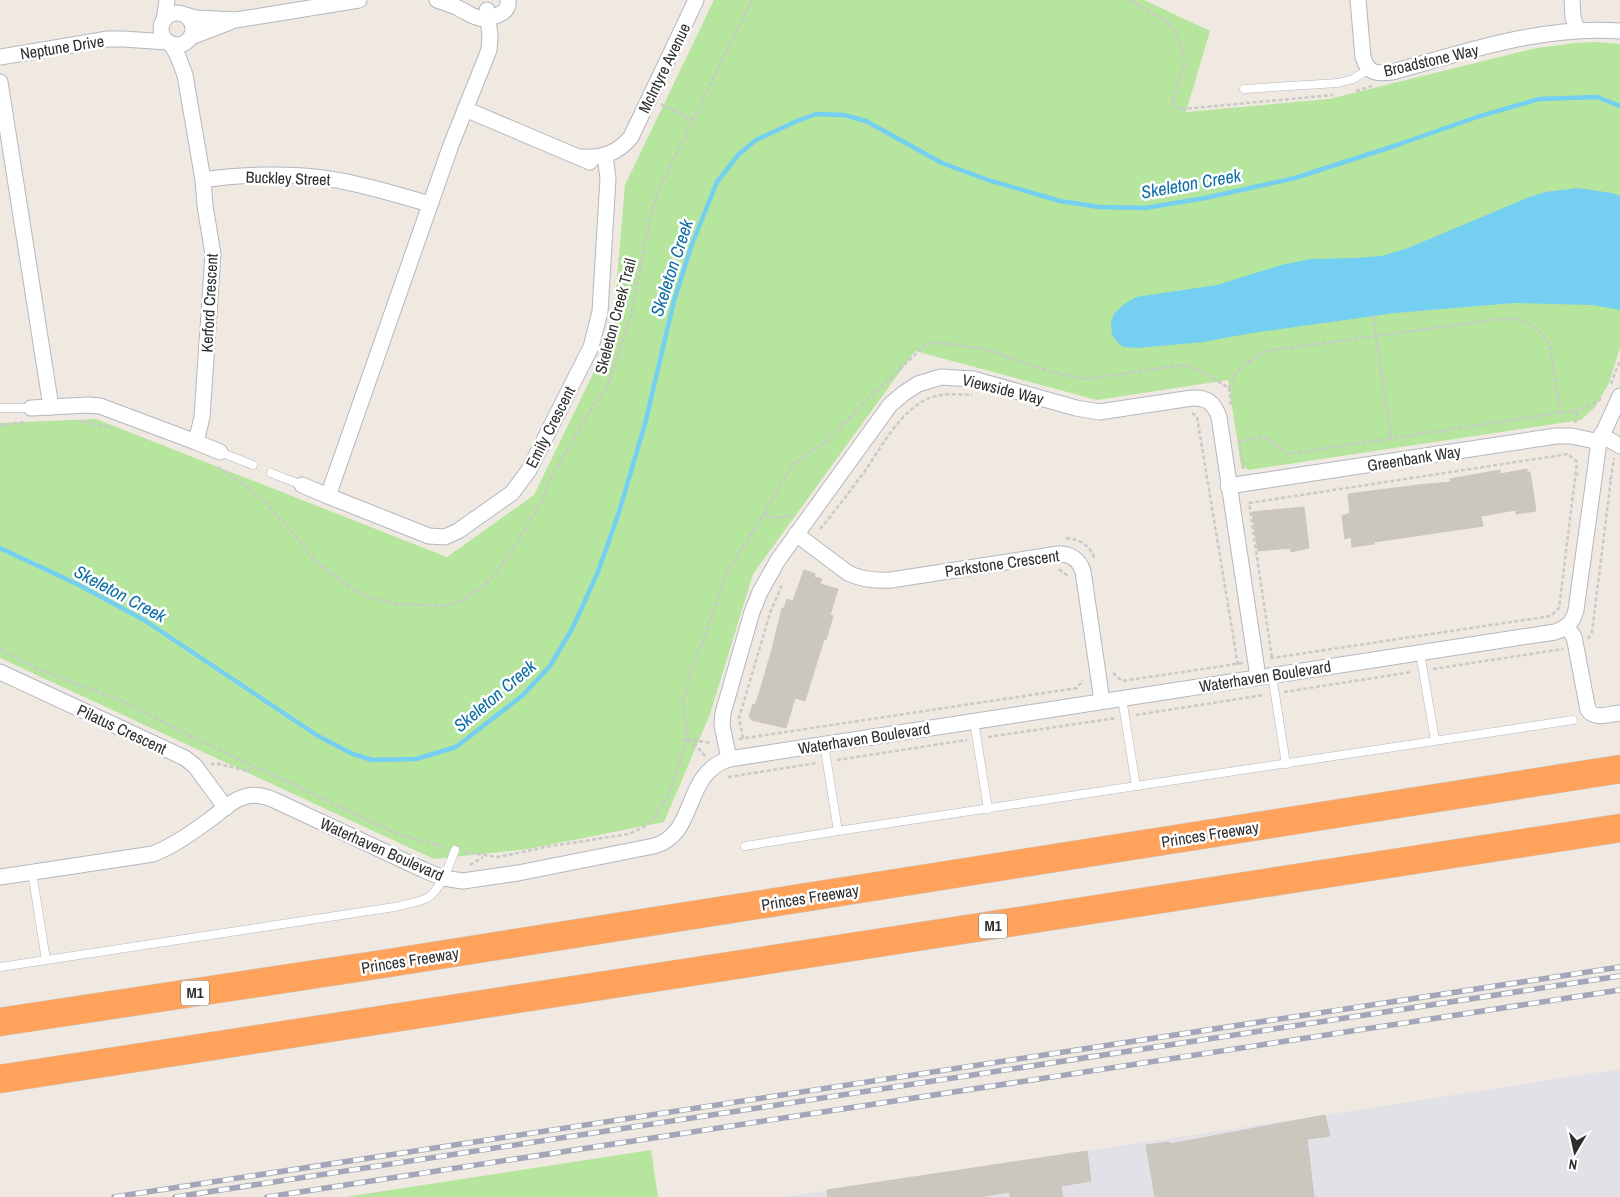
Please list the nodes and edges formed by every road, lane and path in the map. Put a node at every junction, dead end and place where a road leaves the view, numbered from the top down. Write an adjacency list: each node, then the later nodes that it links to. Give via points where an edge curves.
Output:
1 (167, 0): 13 (street)
2 (177, 0): 11 (street)
3 (359, 0): 12 (street)
4 (437, 0): 10 (street, via 472,16)
5 (508, 0): 10 (street, via 505,11 495,17)
6 (696, 0): 24 (street, McIntyre Avenue)
7 (752, 0): 26 (path, Skeleton Creek Trail)
8 (1358, 0): 20 (street, via 1363,57)
9 (1572, 0): 14 (street)
10 (488, 14): 25 (street, via 489,50)
11 (184, 15): 12 (street); 13 (street, via 172,14); 17 (street, via 193,26)
12 (236, 20): 17 (street)
13 (163, 22): 16 (street, Neptune Drive); 18 (street, via 162,34)
14 (1577, 30): 15 (street, Broadstone Way); 20 (street, Broadstone Way, via 1536,34 1392,72)
15 (1620, 31)
16 (124, 38): 18 (street, Neptune Drive); 19 (street, Neptune Drive)
17 (191, 38): 18 (street, via 181,45); 21 (street, Kerford Crescent)
18 (169, 43): 21 (street, Kerford Crescent)
19 (0, 57)
20 (1369, 69): 23 (lane, Broadstone Way, via 1354,79 1338,83)
21 (185, 75): 28 (street, Kerford Crescent)
22 (0, 82): 36 (street)
23 (1244, 89)
24 (649, 98): 26 (path); 27 (street, McIntyre Avenue, via 631,137)
25 (465, 109): 27 (street, McIntyre Avenue, via 581,157); 29 (street)
26 (693, 120): 48 (path, Skeleton Creek Trail, via 658,191 631,315 608,386 548,483 543,499 513,549 482,587 463,600 443,606 396,604 356,591 315,560 280,517)
27 (606, 160): 53 (street, Emily Crescent, via 608,178 596,333 521,483 512,493 445,537 429,536)
28 (203, 180): 29 (street, Buckley Street, via 222,176 308,176 364,186); 46 (street, Kerford Crescent, via 213,254 202,417)
29 (430, 204): 53 (street)
30 (1374, 316): 43 (path)
31 (1620, 360): 32 (path)
32 (1615, 391): 44 (street)
33 (944, 394): 35 (path)
34 (1605, 396): 43 (path, via 1578,410)
35 (980, 397)
36 (50, 407): 39 (street); 46 (street, via 100,406)
37 (0, 408): 39 (lane)
38 (1189, 411): 62 (path, via 1197,417)
39 (33, 415): 41 (path)
40 (74, 421): 42 (path)
41 (0, 425)
42 (116, 428)
43 (1391, 437): 45 (path, via 1288,454 1265,437)
44 (1600, 438): 47 (street, Greenbank Way); 52 (street, Greenbank Way, via 1556,436); 57 (street, via 1576,610)
45 (1239, 441)
46 (196, 442): 48 (street)
47 (1620, 446)
48 (219, 459): 49 (lane)
49 (253, 465)
50 (271, 473): 51 (lane, Emily Crescent)
51 (302, 486): 53 (street, Emily Crescent)
52 (1228, 486): 54 (street, Viewside Way, via 1216,409 1205,399 1182,399 1099,412 973,379 941,377 918,384 890,405); 61 (street, Viewside Way)
53 (328, 496)
54 (796, 534): 65 (street, Parkstone Crescent, via 848,573 872,580 891,580 1058,554 1070,556 1083,571); 76 (street, Viewside Way, via 771,570 752,612 724,706 722,725)
55 (1050, 570): 56 (path, via 1060,569 1068,576)
56 (1069, 584)
57 (1567, 627): 58 (street); 59 (street, Waterhaven Boulevard, via 1548,634)
58 (1576, 647): 63 (path); 70 (street, via 1588,710 1595,716)
59 (1420, 653): 63 (lane); 66 (street, Waterhaven Boulevard)
60 (1272, 658): 60 (path, via 1249,503 1568,454 1577,462 1559,608 1551,616); 61 (path)
61 (1255, 660): 62 (path); 66 (street, Viewside Way)
62 (1238, 664): 65 (path, via 1122,681 1113,675 1113,670)
63 (1423, 670): 67 (path); 75 (lane)
64 (0, 672): 84 (street, Pilatus Crescent, via 185,758)
65 (1098, 672): 69 (street, Parkstone Crescent); 76 (path, via 1083,675 1084,680 1077,688)
66 (1265, 676): 67 (lane); 68 (street, Waterhaven Boulevard)
67 (1274, 694): 71 (path); 80 (lane)
68 (1122, 698): 69 (street, Waterhaven Boulevard); 71 (lane)
69 (1102, 700): 73 (street, Waterhaven Boulevard)
70 (1613, 714)
71 (1126, 717): 74 (path); 85 (lane)
72 (1573, 720): 75 (lane)
73 (974, 721): 74 (lane); 77 (street, Waterhaven Boulevard)
74 (976, 739): 79 (path); 87 (lane)
75 (1435, 740): 80 (lane)
76 (726, 742): 78 (street, Viewside Way); 82 (path, via 686,739 699,748)
77 (824, 744): 78 (street, Waterhaven Boulevard); 79 (lane)
78 (729, 759): 82 (street, Waterhaven Boulevard)
79 (827, 762): 82 (path, via 724,778); 89 (lane)
80 (1286, 764): 85 (lane)
81 (254, 766): 84 (path, via 248,771 215,763)
82 (714, 766): 94 (street, Waterhaven Boulevard, via 698,785 677,831 661,844 498,876 462,880)
83 (1620, 770): 97 (highway, Princes Freeway / M1)
84 (199, 772): 86 (street, Pilatus Crescent)
85 (1136, 786): 87 (lane)
86 (226, 808): 92 (street, Waterhaven Boulevard, via 179,841 153,854); 94 (street, Waterhaven Boulevard, via 240,798 263,795)
87 (988, 809): 89 (lane)
88 (1620, 828): 98 (highway, M1)
89 (838, 830): 90 (lane)
90 (745, 846)
91 (455, 850): 94 (lane)
92 (32, 872): 93 (street, Waterhaven Boulevard); 95 (lane)
93 (0, 877)
94 (443, 878): 95 (lane, via 428,898 395,907)
95 (46, 960): 96 (lane)
96 (0, 967)
97 (0, 1022)
98 (0, 1079)

